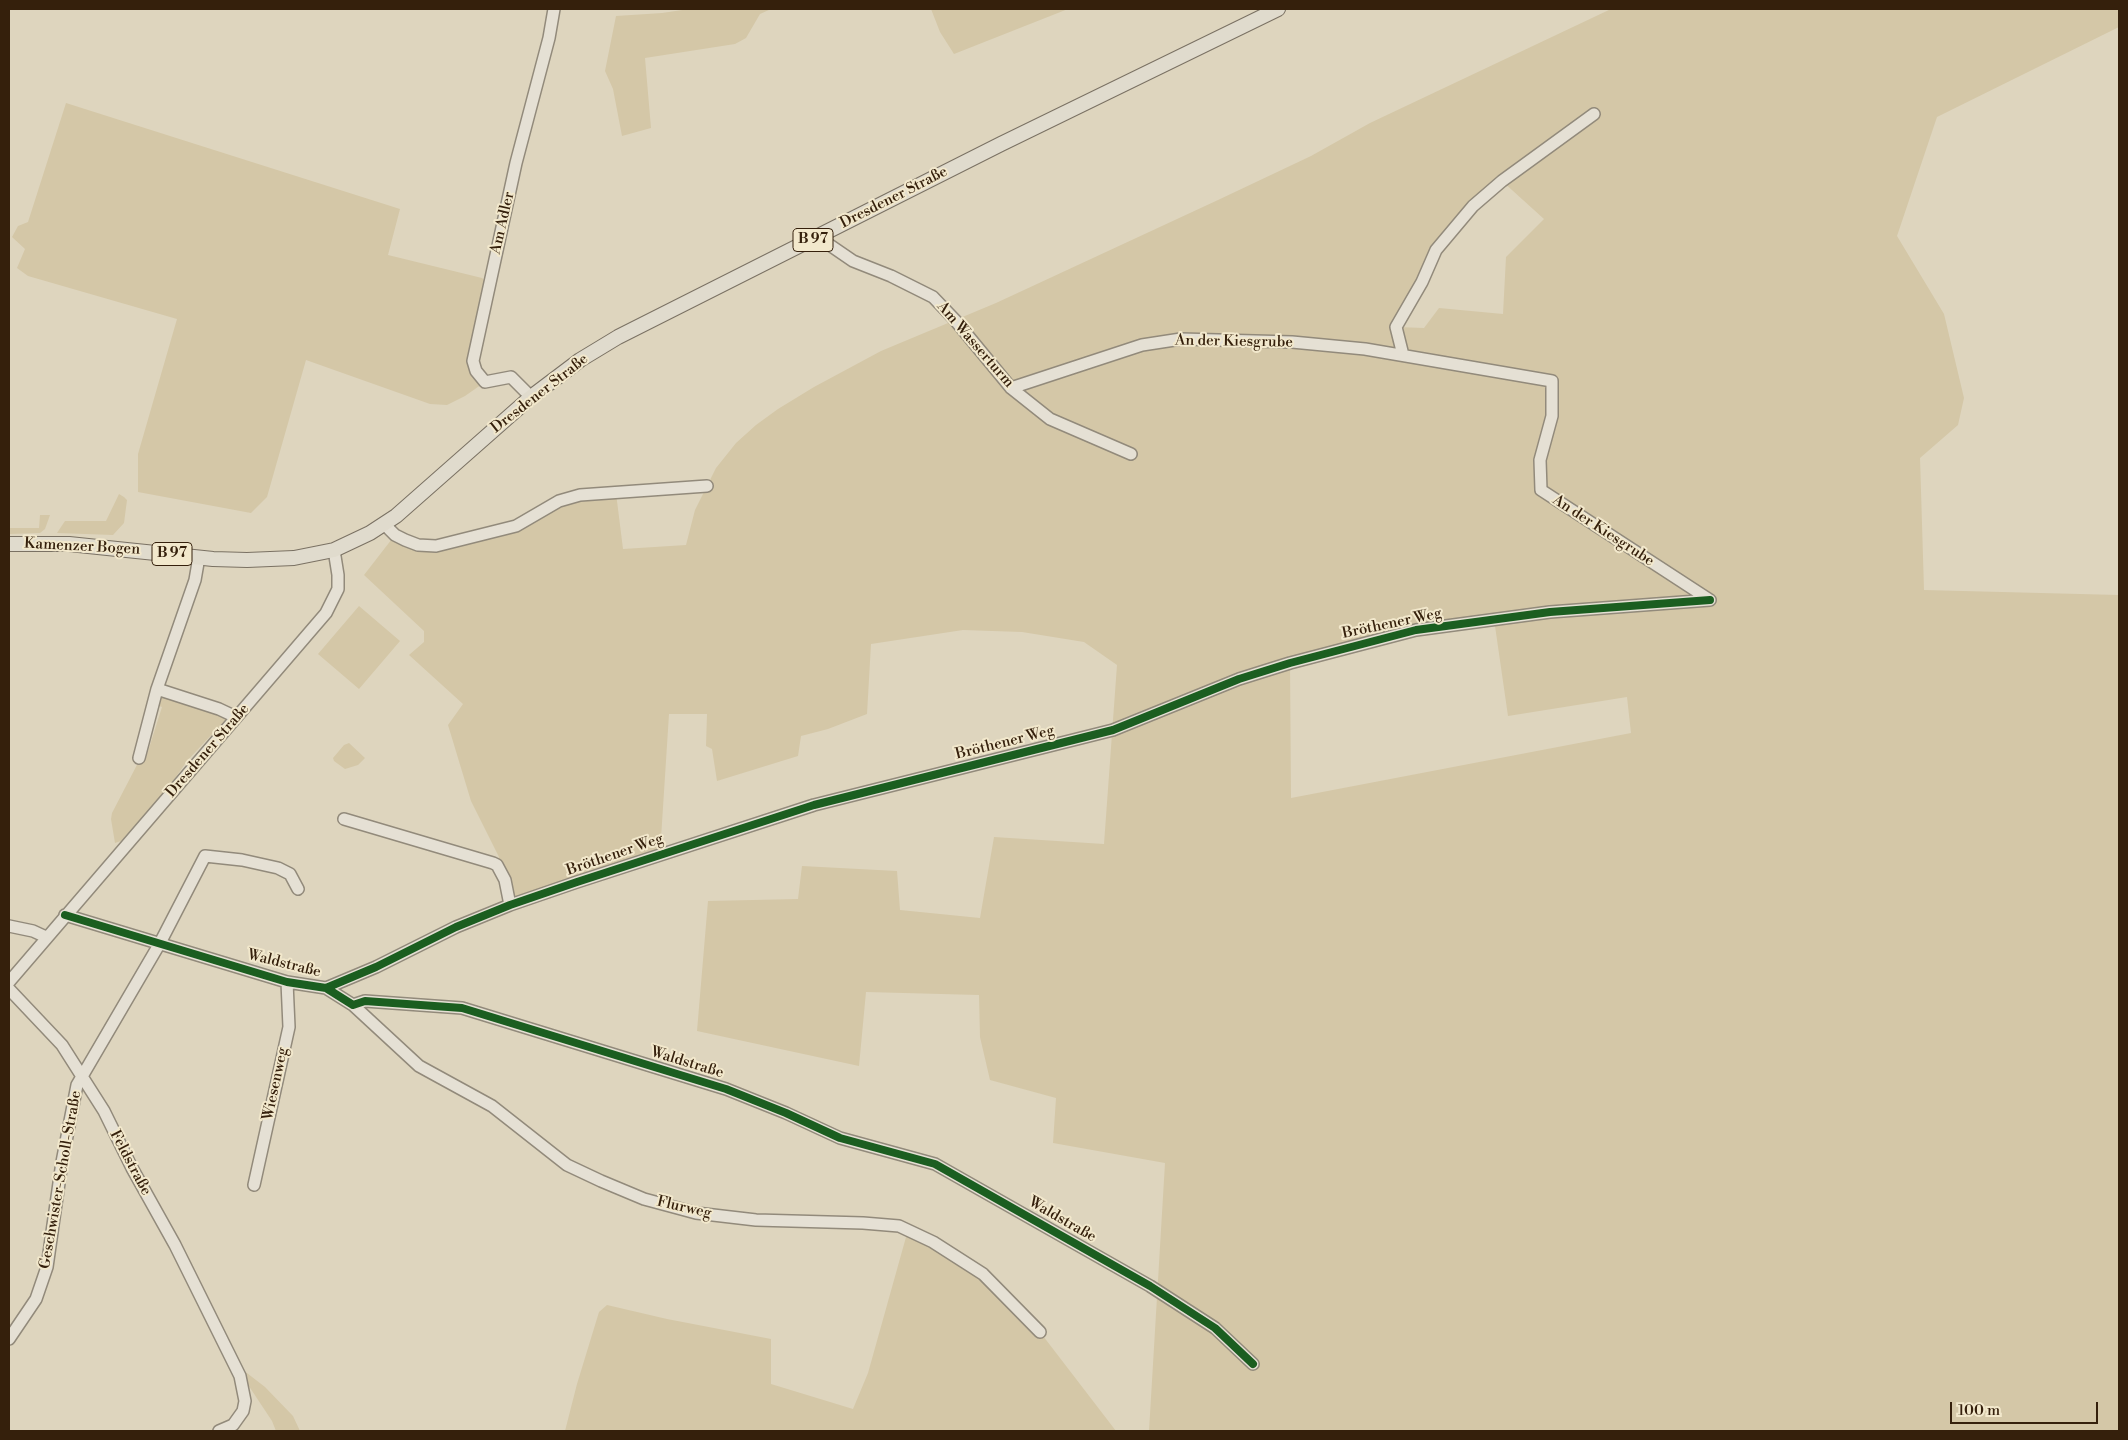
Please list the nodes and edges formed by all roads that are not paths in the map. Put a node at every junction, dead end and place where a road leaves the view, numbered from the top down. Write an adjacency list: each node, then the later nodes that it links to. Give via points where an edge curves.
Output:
1 (554, 9): 7 (street, Am Adler, via 473,361 476,371 486,382 511,377)
2 (1278, 9): 4 (main road, Dresdener Straße / B 97, via 992,148)
3 (1594, 114): 5 (street, via 1502,180 1473,206 1436,250 1396,327)
4 (818, 238): 6 (street, Am Wasserturm, via 852,261 892,276 933,297); 7 (main road, Dresdener Straße / B 97, via 618,337 580,360)
5 (1403, 355): 6 (street, An der Kiesgrube, via 1292,342 1181,339 1142,345); 14 (street, An der Kiesgrube, via 1552,381 1552,416 1540,460 1541,490)
6 (1011, 388): 8 (street, Am Wasserturm, via 1050,418)
7 (531, 397): 10 (main road, Dresdener Straße / B 97)
8 (1131, 454)
9 (707, 486): 10 (street, via 580,495 559,501 516,526 436,546 405,540)
10 (384, 524): 12 (main road, Dresdener Straße / B 97)
11 (9, 544): 13 (main road, Kamenzer Bogen / B 97, via 79,545)
12 (334, 550): 13 (main road, Kamenzer Bogen / B 97, via 269,560); 16 (street, Dresdener Straße, via 338,590 333,602 318,624)
13 (198, 557): 15 (street, via 194,580)
14 (1710, 600): 20 (street, Bröthener Weg, via 1550,612 1408,632 1290,662 1113,730 814,805)
15 (157, 689): 16 (street); 17 (street)
16 (236, 717): 21 (street, Dresdener Straße)
17 (139, 758)
18 (344, 818): 20 (street, via 497,865 505,880)
19 (298, 889): 24 (street, Geschwister-Scholl-Straße, via 290,874 278,868 205,856)
20 (510, 905): 27 (street, Bröthener Weg)
21 (66, 915): 23 (street, Dresdener Straße); 24 (street, Waldstraße)
22 (9, 926): 23 (street)
23 (46, 937): 25 (street, Dresdener Straße)
24 (160, 943): 26 (street, Waldstraße); 30 (street, Geschwister-Scholl-Straße)
25 (9, 982)
26 (287, 982): 27 (street, Waldstraße); 31 (street, Wiesenweg, via 289,1027)
27 (326, 988): 29 (street, Waldstraße)
28 (9, 989): 30 (street, Feldstraße, via 62,1045)
29 (352, 1006): 32 (street, Flurweg, via 419,1066 492,1106 567,1164 601,1181 644,1199 696,1213 756,1220 899,1226 933,1242 983,1274); 34 (street, Waldstraße, via 365,1001 462,1008 726,1089 840,1138 935,1164 1150,1286 1214,1328)
30 (82, 1075): 33 (street, Geschwister-Scholl-Straße, via 74,1093 48,1267 36,1299); 35 (street, Feldstraße, via 175,1245 240,1376 245,1401 243,1411 233,1424)
31 (254, 1184)
32 (1040, 1332)
33 (9, 1340)
34 (1253, 1364)
35 (219, 1431)

